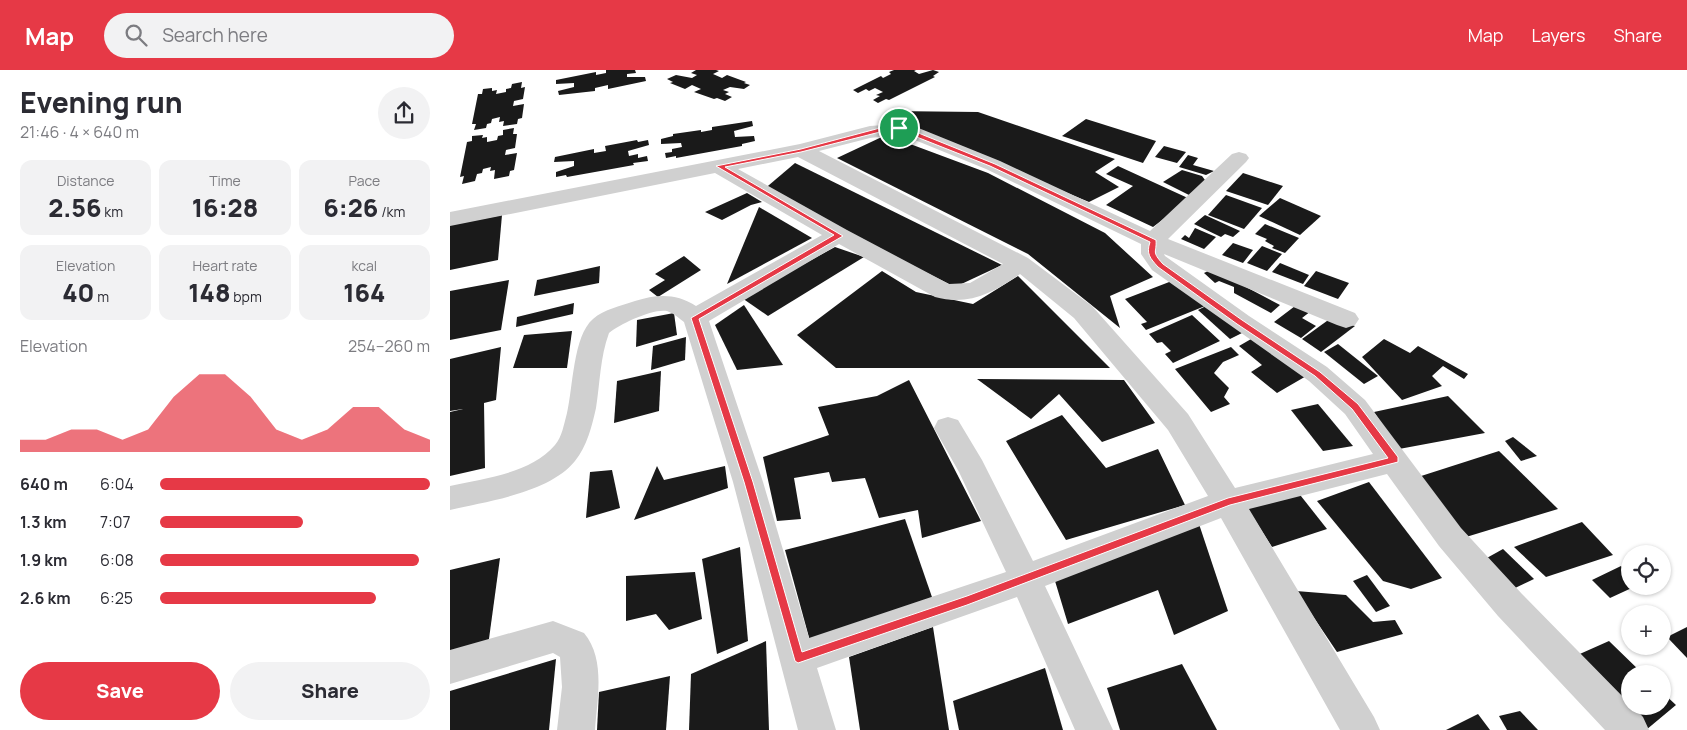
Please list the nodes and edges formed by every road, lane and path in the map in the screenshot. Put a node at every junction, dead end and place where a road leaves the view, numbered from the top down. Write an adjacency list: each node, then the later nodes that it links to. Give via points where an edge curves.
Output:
1 (801, 150): 3 (street); 6 (street, via 899,128 993,165); 7 (street)
2 (1238, 158): 6 (street)
3 (720, 166): 4 (street); 5 (street)
4 (450, 219)
5 (839, 236): 7 (street, via 944,291 956,293 978,291); 8 (street)
6 (1153, 242): 9 (street); 11 (street, via 1152,256 1160,265 1318,374 1355,407)
7 (1020, 263): 13 (street, via 1083,312 1178,422)
8 (695, 318): 12 (street, via 671,302 648,305 610,319 599,328 592,345 575,439 565,453 536,475); 15 (street, via 748,482)
9 (1346, 320)
10 (948, 428): 14 (street, via 972,468)
11 (1395, 460): 13 (street); 21 (street, via 1456,544)
12 (450, 498)
13 (1228, 502): 14 (street); 20 (street)
14 (1025, 578): 15 (street); 19 (street)
15 (798, 658): 18 (street)
16 (450, 667): 17 (street, via 553,637 568,642 575,647 580,659)
17 (576, 730)
18 (817, 730)
19 (1094, 730)
20 (1361, 730)
21 (1630, 730)

